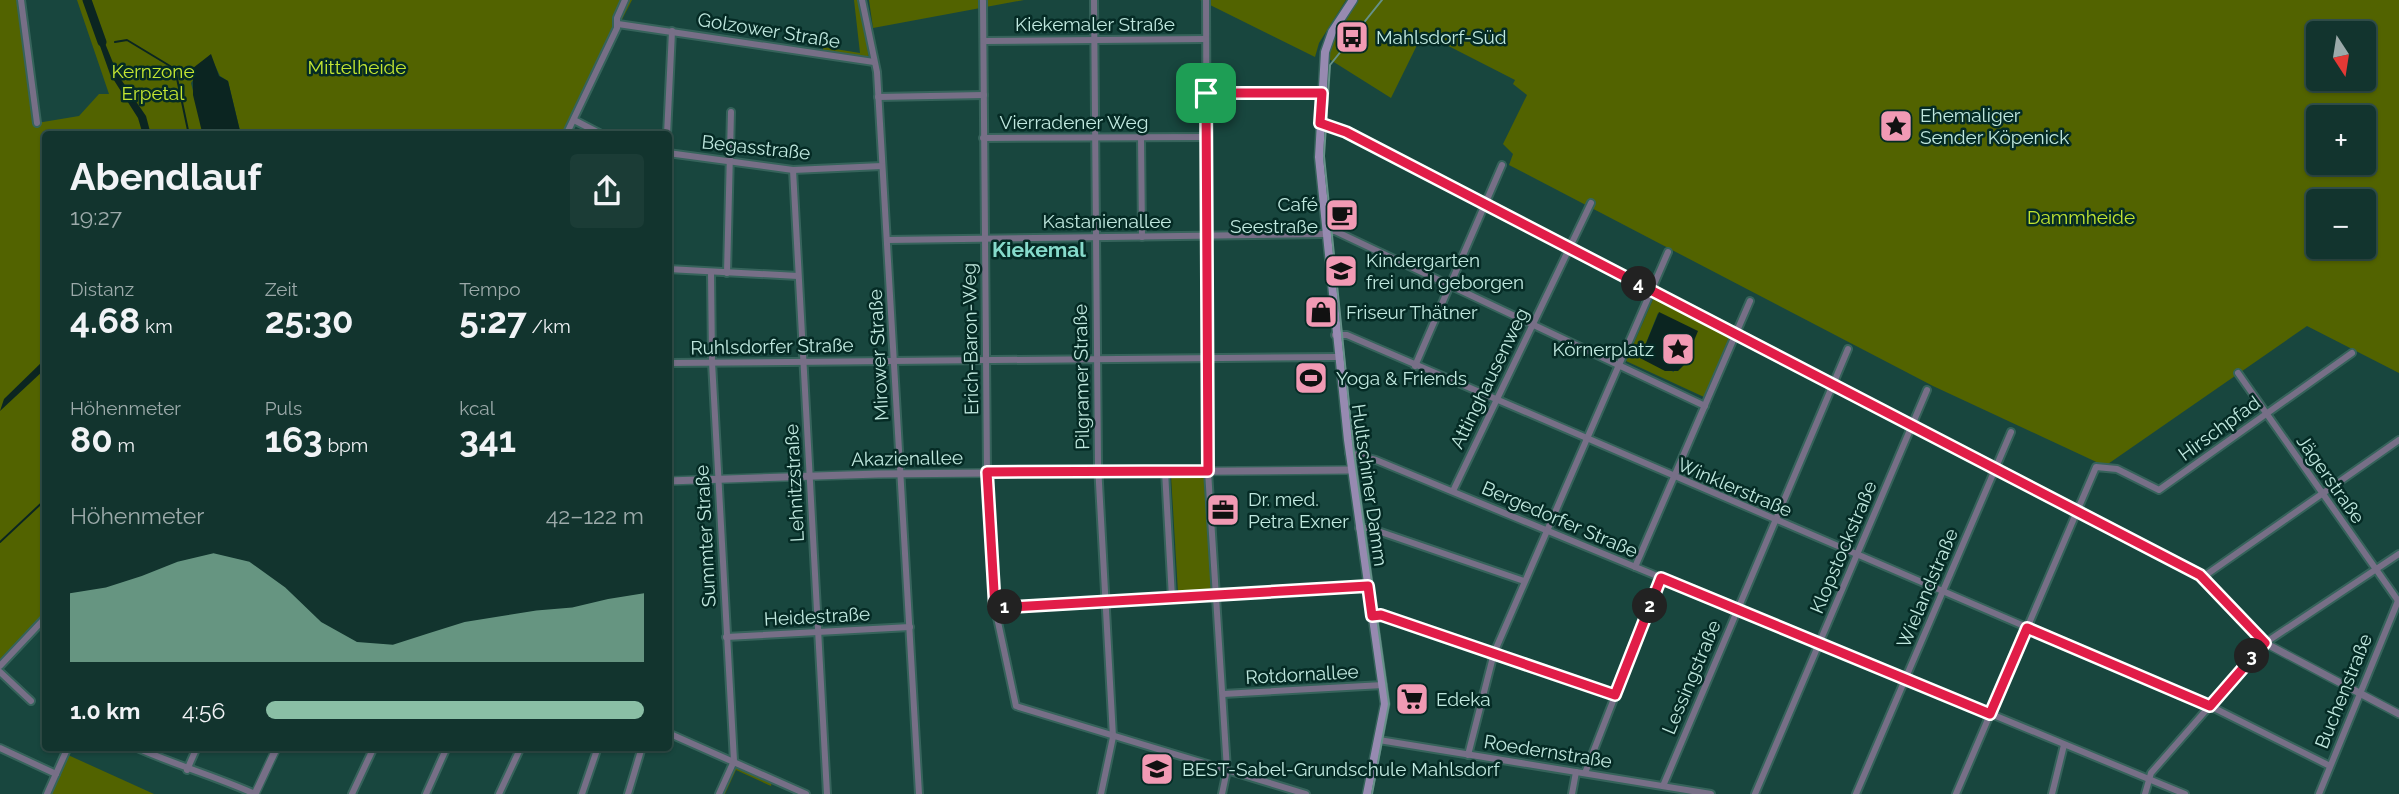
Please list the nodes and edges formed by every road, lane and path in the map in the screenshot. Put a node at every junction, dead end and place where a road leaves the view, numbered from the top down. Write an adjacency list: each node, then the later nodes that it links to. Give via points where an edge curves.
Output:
1 (22, 0): 20 (street)
2 (625, 0): 8 (street)
3 (862, 0): 13 (street, Mirower Straße)
4 (1094, 0): 11 (street, Pilgramer Straße)
5 (1206, 0): 10 (street)
6 (1353, 0): 15 (main road, Hultschiner Damm, via 1335,25 1325,52)
7 (982, 1): 12 (street, Erich-Baron-Weg)
8 (618, 24): 9 (street, Golzower Straße); 19 (street)
9 (672, 31): 13 (street, Golzower Straße); 24 (street)
10 (1206, 39): 11 (street, Kiekemaler Straße); 14 (street)
11 (1095, 40): 12 (street, Kiekemaler Straße); 25 (street, Pilgramer Straße)
12 (984, 41): 16 (street, Erich-Baron-Weg)
13 (874, 62): 17 (street, Mirower Straße)
14 (1206, 93): 15 (street); 27 (street)
15 (1322, 93): 21 (main road, Hultschiner Damm)
16 (984, 95): 17 (street); 28 (street, Erich-Baron-Weg)
17 (878, 97): 32 (street, Mirower Straße)
18 (732, 112): 30 (street)
19 (574, 120): 22 (street); 23 (street)
20 (37, 123)
21 (1320, 123): 35 (street, via 1346,132); 36 (main road, Hultschiner Damm)
22 (568, 131)
23 (595, 131)
24 (667, 131)
25 (1094, 137): 26 (street, Vierradener Weg); 28 (street, Vierradener Weg); 37 (street, Pilgramer Straße)
26 (1141, 137): 27 (street, Vierradener Weg); 38 (street)
27 (1207, 137): 39 (street)
28 (984, 138): 40 (street, Erich-Baron-Weg)
29 (672, 154): 30 (street, Begasstraße)
30 (729, 161): 33 (street, Begasstraße); 46 (street)
31 (1502, 165): 35 (street)
32 (882, 166): 33 (street, Begasstraße); 41 (street, Mirower Straße)
33 (793, 170): 47 (street, Lehnitzstraße)
34 (1591, 203): 42 (street, Attinghausenweg)
35 (1484, 205): 42 (street); 48 (street)
36 (1326, 233): 39 (street, Kastanienallee); 48 (street, via 1335,231); 52 (main road, Hultschiner Damm)
37 (1095, 237): 38 (street, Kastanienallee); 40 (street, Kastanienallee); 59 (street, Pilgramer Straße)
38 (1142, 237): 39 (street, Kastanienallee)
39 (1207, 237): 57 (street)
40 (985, 238): 41 (street, Kastanienallee); 58 (street, Erich-Baron-Weg)
41 (887, 240): 60 (street, Mirower Straße)
42 (1569, 248): 49 (street); 51 (street, Attinghausenweg)
43 (1668, 252): 49 (street)
44 (672, 269): 45 (street)
45 (712, 272): 46 (street); 63 (street, Summter Straße)
46 (727, 273): 47 (street)
47 (798, 276): 61 (street, Lehnitzstraße)
48 (1450, 285): 51 (street); 64 (street)
49 (1651, 290): 53 (street); 65 (street)
50 (1751, 302): 53 (street)
51 (1532, 324): 65 (street); 69 (street, Attinghausenweg)
52 (1335, 335): 56 (main road, Hultschiner Damm); 64 (street, Winklerstraße, via 1346,335)
53 (1736, 335): 67 (street); 70 (street)
54 (1848, 349): 67 (street, Lessingstraße)
55 (2352, 353): 71 (street, Hirschpfad)
56 (1338, 356): 57 (street, Ruhlsdorfer Straße); 76 (main road, Hultschiner Damm)
57 (1208, 358): 59 (street, Ruhlsdorfer Straße); 81 (street)
58 (986, 359): 59 (street, Ruhlsdorfer Straße); 60 (street, Ruhlsdorfer Straße); 82 (street, Erich-Baron-Weg)
59 (1096, 359): 79 (street, Pilgramer Straße)
60 (894, 360): 61 (street, Ruhlsdorfer Straße); 83 (street, Mirower Straße)
61 (803, 361): 63 (street, Ruhlsdorfer Straße); 84 (street, Lehnitzstraße)
62 (672, 362): 63 (street, Ruhlsdorfer Straße)
63 (712, 362): 86 (street, Summter Straße)
64 (1415, 366): 69 (street, Winklerstraße)
65 (1619, 366): 70 (street); 74 (street)
66 (2238, 373): 71 (street, Jägerstraße)
67 (1832, 385): 72 (street); 91 (street, Lessingstraße)
68 (1927, 390): 72 (street, Klopstockstraße)
69 (1496, 401): 74 (street, Winklerstraße); 88 (street, Attinghausenweg)
70 (1705, 406): 85 (street)
71 (2266, 414): 89 (street, Jägerstraße); 90 (street, Hirschpfad, via 2160,490 2118,469 2096,467)
72 (1912, 426): 77 (street); 95 (street, Klopstockstraße)
73 (2011, 432): 77 (street, Wielandstraße)
74 (1586, 440): 85 (street, Winklerstraße); 93 (street)
75 (2399, 440): 89 (street)
76 (1349, 453): 78 (main road, Hultschiner Damm); 88 (street, Bergedorfer Straße)
77 (1995, 469): 90 (street); 102 (street, Wielandstraße)
78 (1351, 470): 81 (street, Akazienallee); 92 (main road, Hultschiner Damm)
79 (1098, 471): 80 (street, Akazienallee); 82 (street, Akazienallee); 105 (street, Pilgramer Straße)
80 (1165, 471): 81 (street, Akazienallee); 104 (street)
81 (1208, 471): 103 (street)
82 (987, 472): 83 (street, Akazienallee); 107 (street, Erich-Baron-Weg)
83 (901, 473): 84 (street, Akazienallee); 111 (street, Mirower Straße)
84 (810, 476): 86 (street, Akazienallee); 113 (street, Lehnitzstraße)
85 (1674, 478): 91 (street, Winklerstraße); 96 (street)
86 (718, 479): 87 (street, Akazienallee); 114 (street, Summter Straße)
87 (672, 481)
88 (1453, 491): 93 (street, Bergedorfer Straße)
89 (2323, 494): 97 (street, Jägerstraße); 98 (street)
90 (2077, 511): 98 (street); 112 (street)
91 (1774, 521): 95 (street, Winklerstraße); 108 (street, Lessingstraße)
92 (1359, 528): 100 (street); 101 (main road, Hultschiner Damm)
93 (1547, 530): 96 (street, Bergedorfer Straße); 100 (street)
94 (2399, 554): 97 (street)
95 (1856, 556): 102 (street, Winklerstraße); 115 (street, Klopstockstraße)
96 (1635, 567): 99 (street, Bergedorfer Straße)
97 (2376, 571): 106 (street, Jägerstraße); 116 (street)
98 (2203, 577): 116 (street)
99 (1661, 578): 108 (street, Bergedorfer Straße); 124 (street)
100 (1524, 581): 117 (street)
101 (1368, 586): 103 (street); 109 (main road, Hultschiner Damm)
102 (1942, 592): 112 (street, Winklerstraße); 120 (street, Wielandstraße)
103 (1217, 596): 104 (street); 122 (street)
104 (1171, 598): 105 (street)
105 (1106, 602): 107 (street); 130 (street, Pilgramer Straße)
106 (2398, 602): 123 (street, Buchenstraße)
107 (995, 608): 130 (street, Erich-Baron-Weg, via 1016,706)
108 (1736, 609): 115 (street, Bergedorfer Straße); 152 (street, Lessingstraße)
109 (1372, 616): 117 (street, via 1381,615); 121 (main road, Hultschiner Damm)
110 (42, 621): 118 (street)
111 (910, 627): 113 (street, Heidestraße); 163 (street, Mirower Straße)
112 (2027, 628): 126 (street, Winklerstraße); 128 (street)
113 (818, 632): 114 (street, Heidestraße); 162 (street, Lehnitzstraße)
114 (726, 637): 144 (street, Summter Straße)
115 (1819, 643): 120 (street, Bergedorfer Straße); 170 (street, Klopstockstraße)
116 (2265, 643): 123 (street); 126 (street)
117 (1494, 653): 124 (street); 143 (street)
118 (0, 666)
119 (0, 672): 125 (street)
120 (1905, 679): 128 (street, Bergedorfer Straße); 171 (street, Wielandstraße)
121 (1383, 685): 122 (street, Rotdornallee); 131 (main road, Hultschiner Damm, via 1385,709)
122 (1223, 694): 147 (street)
123 (2360, 694): 127 (street); 145 (street, Buchenstraße)
124 (1615, 695): 149 (street)
125 (31, 701)
126 (2210, 706): 145 (street, Winklerstraße); 151 (street)
127 (2399, 713)
128 (1990, 714): 132 (street, Bergedorfer Straße); 172 (street)
129 (672, 735): 144 (street)
130 (1113, 737): 147 (street, Erich-Baron-Weg); 164 (street, Pilgramer Straße)
131 (1379, 740): 143 (street, Roedernstraße); 167 (main road, Hultschiner Damm)
132 (2064, 745): 151 (street, Bergedorfer Straße); 173 (street)
133 (0, 748): 150 (street)
134 (66, 751): 150 (street)
135 (144, 751): 146 (street)
136 (195, 751): 146 (street)
137 (275, 751): 154 (street)
138 (372, 751): 155 (street)
139 (445, 751): 156 (street)
140 (519, 751): 157 (street)
141 (597, 751): 158 (street)
142 (641, 751): 159 (street)
143 (1468, 755): 148 (street, Roedernstraße)
144 (734, 761): 160 (street, Summter Straße); 161 (street)
145 (2330, 766): 176 (street, Buchenstraße)
146 (187, 770): 154 (street, via 206,772)
147 (1227, 771): 165 (street); 166 (street, Erich-Baron-Weg)
148 (1576, 772): 149 (street, Roedernstraße); 168 (street)
149 (1585, 773): 152 (street, Roedernstraße)
150 (56, 774): 153 (street)
151 (2147, 779): 174 (street); 175 (street, Bergedorfer Straße)
152 (1663, 786): 169 (street, Roedernstraße)
153 (47, 794)
154 (255, 794)
155 (352, 794)
156 (426, 794)
157 (499, 794)
158 (582, 794)
159 (628, 794)
160 (719, 794)
161 (806, 794)
162 (827, 794)
163 (919, 794)
164 (1101, 794)
165 (1222, 794)
166 (1306, 794)
167 (1367, 794)
168 (1572, 794)
169 (1710, 794)
170 (1755, 794)
171 (1856, 794)
172 (1956, 794)
173 (2052, 794)
174 (2145, 794)
175 (2185, 794)
176 (2319, 794)

